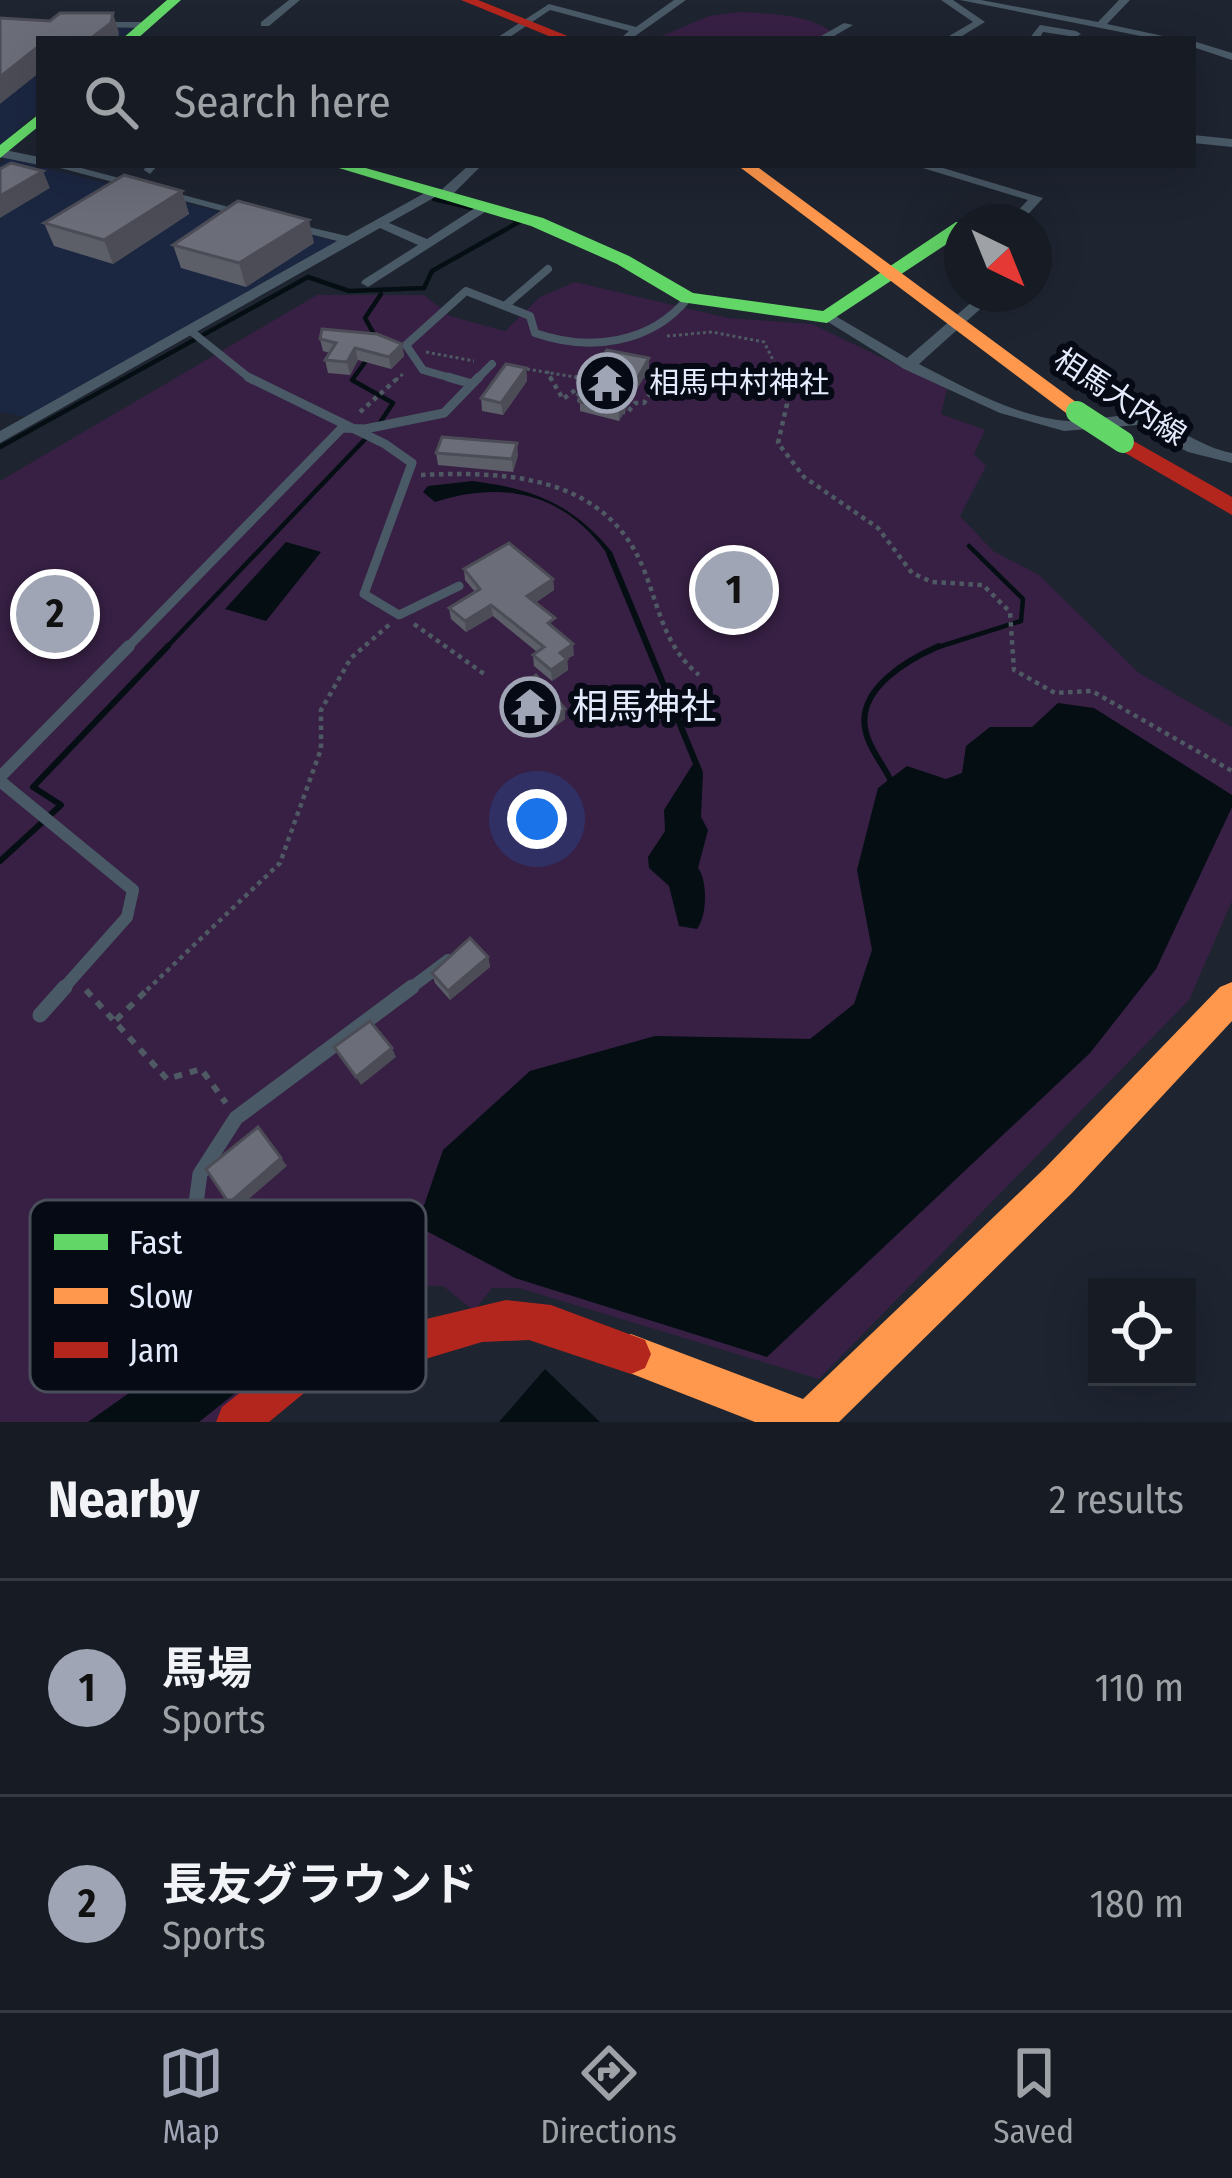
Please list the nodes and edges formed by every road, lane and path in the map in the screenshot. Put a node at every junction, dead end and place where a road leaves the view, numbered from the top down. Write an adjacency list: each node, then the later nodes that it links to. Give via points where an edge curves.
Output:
1 (175, 0): 15 (main road)
2 (295, 0): 11 (street)
3 (467, 0): 8 (main road)
4 (681, 0): 14 (street)
5 (946, 0): 20 (street, via 980,22)
6 (965, 0): 9 (street)
7 (1125, 0): 10 (street)
8 (537, 10): 14 (street); 16 (street); 17 (main road)
9 (1084, 20): 10 (street); 23 (street)
10 (1102, 23): 24 (street)
11 (265, 24)
12 (83, 25): 15 (street)
13 (848, 25): 19 (street)
14 (637, 30): 18 (street)
15 (137, 32)
16 (504, 36)
17 (565, 36)
18 (628, 36)
19 (827, 36)
20 (954, 36)
21 (1036, 36): 22 (street, via 1040,28)
22 (1071, 36)
23 (1076, 36)
24 (1159, 36)
25 (1196, 45): 26 (street)
26 (1232, 57)
27 (36, 121): 30 (main road)
28 (1196, 139): 29 (street)
29 (1232, 143)
30 (0, 153): 31 (street)
31 (36, 160)
32 (68, 168): 42 (street)
33 (347, 168): 37 (main road)
34 (472, 168): 37 (street)
35 (749, 168): 45 (main road, 相馬大内線)
36 (930, 168): 38 (street, via 1037,198)
37 (438, 194): 39 (main road); 40 (street)
38 (1031, 204)
39 (486, 207): 43 (street); 47 (main road, via 623,260)
40 (381, 224): 42 (street); 43 (street)
41 (944, 240): 45 (main road)
42 (352, 241): 52 (street)
43 (428, 244): 46 (street)
44 (548, 269): 48 (lane)
45 (893, 278): 50 (main road); 51 (main road, 相馬大内線)
46 (368, 284)
47 (688, 298): 50 (main road); 53 (lane, via 668,322)
48 (507, 304): 53 (lane, via 551,341); 57 (lane, via 466,291 406,346 423,370)
49 (970, 312): 51 (street)
50 (827, 317): 55 (street)
51 (956, 325): 55 (street); 64 (main road, 相馬大内線, bridge, via 1077,412)
52 (193, 332): 60 (lane, via 254,382); 61 (street)
53 (625, 336): 69 (path, via 712,332 764,342 790,416 778,443 803,477 878,528 912,573 982,585 1010,613 1014,670 1055,694 1092,691)
54 (493, 364): 57 (lane)
55 (910, 364): 62 (street, via 1028,418 1069,428 1144,421 1186,448)
56 (585, 381): 56 (path, via 562,399 547,371); 56 (path, via 576,399 627,413 662,375 596,365)
57 (472, 384): 60 (lane, via 444,413)
58 (385, 391): 59 (path)
59 (372, 402)
60 (342, 428): 63 (lane, via 399,448 412,463); 70 (lane)
61 (0, 438)
62 (1232, 458)
63 (407, 475): 66 (lane, via 364,594); 67 (path, via 523,475 603,514 629,539 663,636)
64 (1232, 507)
65 (459, 586): 66 (lane)
66 (399, 615): 68 (path); 75 (path, via 351,658 321,710 321,748 280,863)
67 (699, 675)
68 (487, 676)
69 (1232, 770)
70 (0, 779): 72 (lane, via 133,890 127,917)
71 (455, 955): 76 (lane)
72 (75, 979): 74 (lane); 75 (path)
73 (1232, 998): 81 (main road, via 1059,1180)
74 (40, 1015)
75 (116, 1020): 76 (path, via 167,1079 201,1069)
76 (236, 1118): 77 (lane, via 200,1174)
77 (196, 1200)
78 (426, 1338): 81 (main road, via 467,1323 539,1318)
79 (274, 1392): 80 (main road)
80 (237, 1422)
81 (809, 1422)

